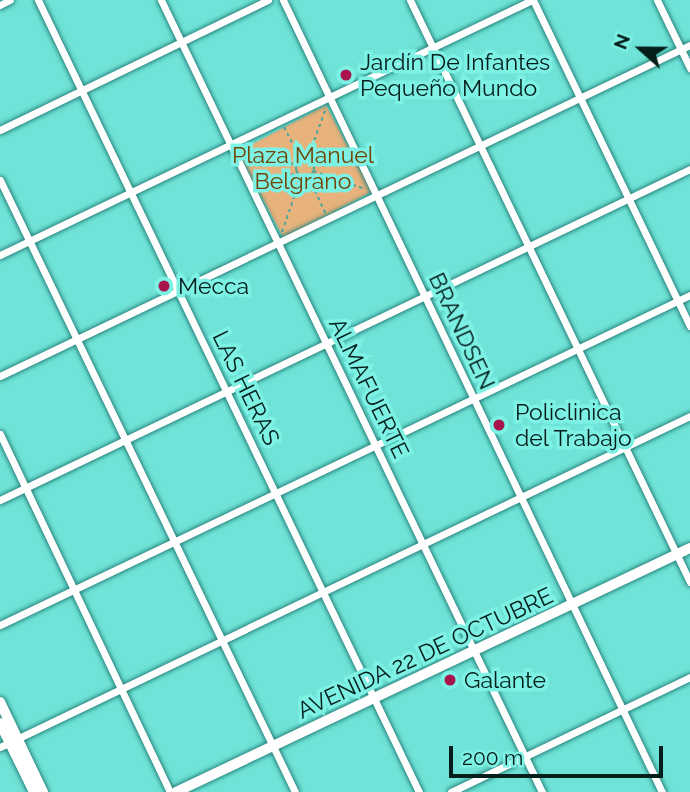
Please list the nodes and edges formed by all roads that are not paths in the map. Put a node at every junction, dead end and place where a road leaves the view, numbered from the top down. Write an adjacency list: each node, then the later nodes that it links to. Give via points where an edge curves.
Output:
1 (10, 0): 9 (street)
2 (38, 0): 15 (street, LAS HERAS)
3 (161, 0): 10 (street, ALMAFUERTE)
4 (268, 0): 10 (street)
5 (283, 0): 17 (street, BRANDSEN)
6 (410, 0): 12 (street)
7 (533, 0): 12 (street); 16 (street)
8 (657, 0): 13 (street)
9 (0, 5)
10 (181, 41): 15 (street); 19 (street, ALMAFUERTE)
11 (690, 45): 13 (street)
12 (433, 48): 17 (street); 20 (street)
13 (681, 49): 14 (street); 16 (street)
14 (690, 68)
15 (81, 90): 18 (street); 23 (street, LAS HERAS)
16 (580, 97): 20 (street); 25 (street)
17 (329, 99): 19 (street); 24 (street, BRANDSEN)
18 (0, 130)
19 (233, 145): 23 (street); 26 (street, ALMAFUERTE)
20 (480, 146): 24 (street); 28 (street)
21 (690, 169): 25 (street)
22 (0, 180): 27 (street)
23 (131, 194): 27 (street); 30 (street, LAS HERAS)
24 (375, 194): 26 (street); 32 (street, BRANDSEN)
25 (629, 198): 28 (street); 33 (street)
26 (279, 240): 30 (street); 36 (street, ALMAFUERTE)
27 (29, 242): 29 (street); 35 (street)
28 (528, 246): 32 (street); 37 (street)
29 (0, 256)
30 (178, 291): 35 (street); 39 (street, LAS HERAS)
31 (690, 295): 33 (street)
32 (424, 296): 36 (street); 40 (street, BRANDSEN)
33 (678, 301): 34 (street); 37 (street)
34 (690, 326)
35 (76, 340): 38 (street); 43 (street)
36 (326, 343): 39 (street); 44 (street, ALMAFUERTE)
37 (577, 349): 40 (street); 45 (street)
38 (0, 376)
39 (226, 391): 43 (street); 47 (street, LAS HERAS)
40 (472, 399): 44 (street); 48 (street, BRANDSEN)
41 (690, 416): 45 (street)
42 (0, 434): 46 (street)
43 (125, 440): 46 (street); 50 (street)
44 (375, 446): 47 (street); 51 (street, ALMAFUERTE)
45 (625, 448): 48 (street); 53 (street)
46 (26, 488): 49 (street); 55 (street)
47 (275, 494): 50 (street); 56 (street, LAS HERAS)
48 (520, 497): 51 (street); 57 (street, BRANDSEN)
49 (0, 500)
50 (174, 542): 55 (street); 59 (street)
51 (423, 544): 56 (street); 60 (street, ALMAFUERTE)
52 (690, 548): 53 (main road, AVENIDA 22 DE OCTUBRE)
53 (677, 554): 54 (street); 57 (main road, AVENIDA 22 DE OCTUBRE)
54 (690, 582)
55 (75, 590): 58 (street); 62 (street)
56 (323, 593): 59 (street); 63 (street, LAS HERAS)
57 (572, 604): 60 (main road, AVENIDA 22 DE OCTUBRE); 65 (street, BRANDSEN)
58 (0, 625)
59 (222, 641): 62 (street); 68 (street)
60 (473, 650): 63 (main road, AVENIDA 22 DE OCTUBRE); 69 (street, ALMAFUERTE)
61 (690, 677): 65 (street)
62 (121, 689): 67 (street); 72 (street)
63 (374, 697): 68 (main road, AVENIDA 22 DE OCTUBRE); 75 (street, LAS HERAS)
64 (0, 702): 67 (main road)
65 (621, 710): 69 (street); 78 (street, BRANDSEN)
66 (0, 723): 67 (main road)
67 (9, 743): 70 (main road); 71 (main road)
68 (274, 747): 73 (main road, AVENIDA 22 DE OCTUBRE); 74 (street)
69 (525, 756): 76 (street); 77 (street, ALMAFUERTE)
70 (34, 792)
71 (43, 792)
72 (170, 792)
73 (176, 792)
74 (295, 792)
75 (419, 792)
76 (451, 792)
77 (542, 792)
78 (662, 792)

